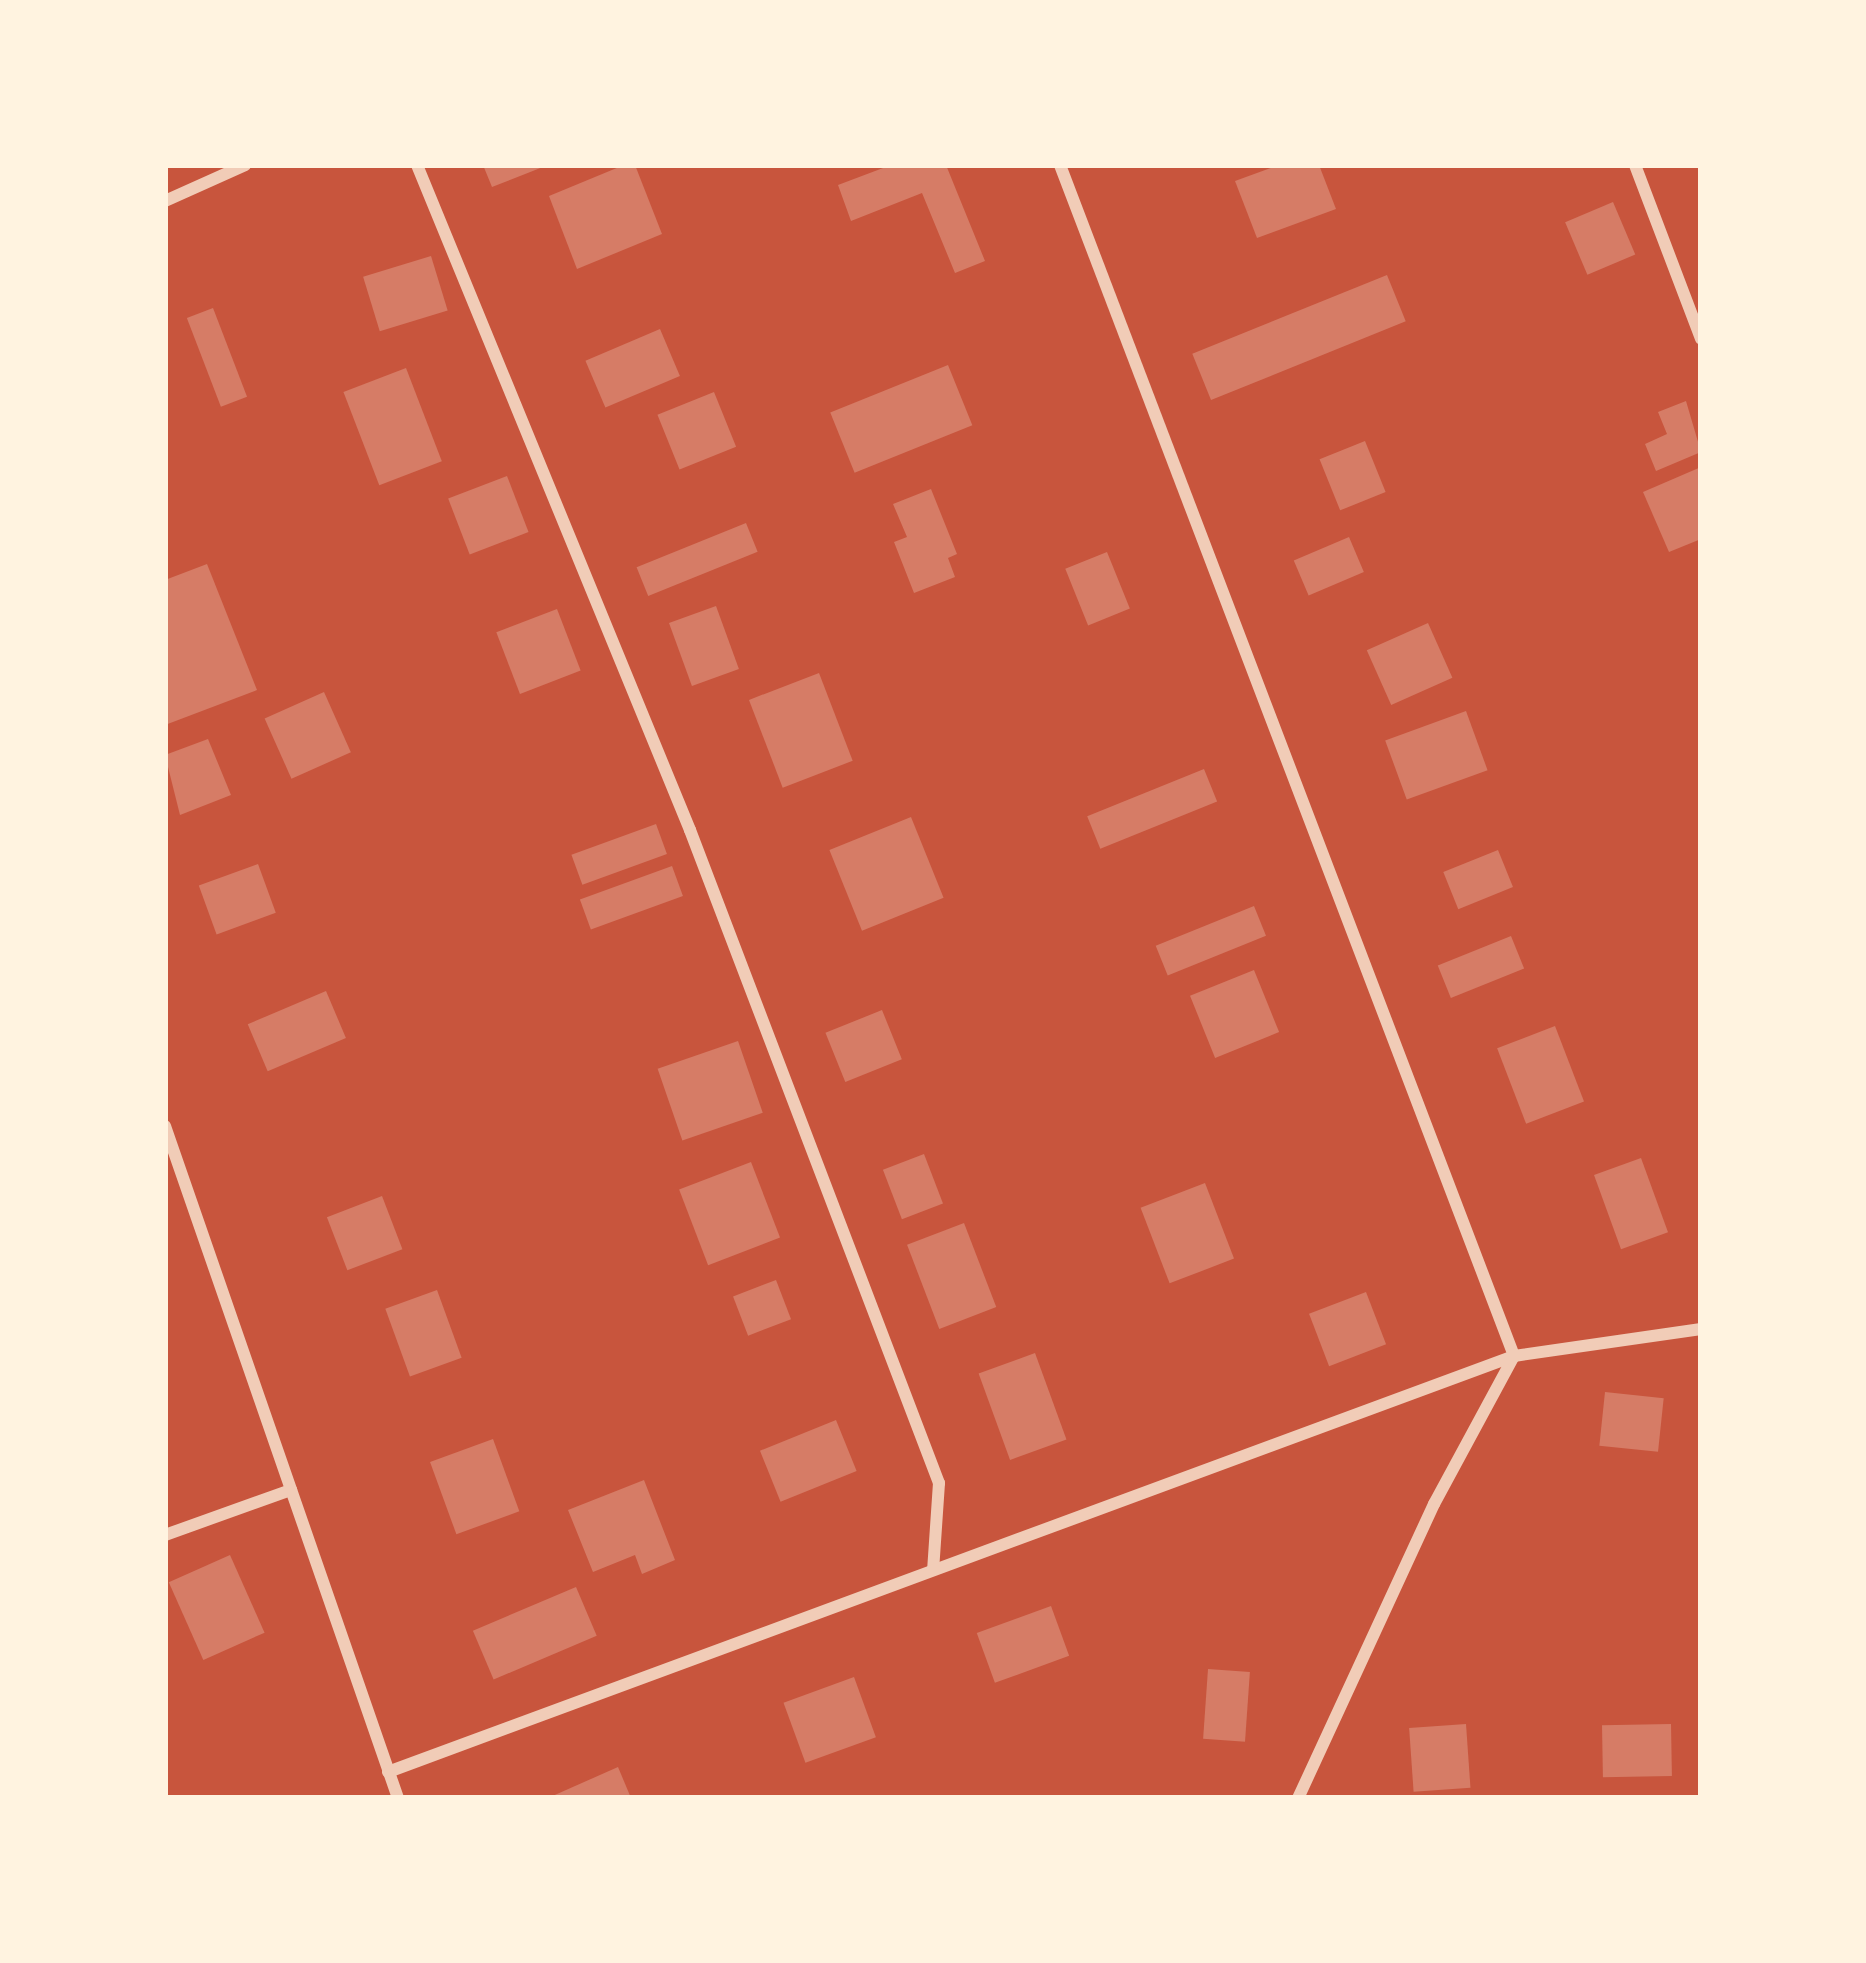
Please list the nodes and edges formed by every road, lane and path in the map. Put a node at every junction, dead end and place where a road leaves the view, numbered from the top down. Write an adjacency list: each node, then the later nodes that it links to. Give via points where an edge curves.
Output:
1 (245, 165): 5 (street)
2 (417, 165): 12 (street, via 690,830 939,1483)
3 (1060, 165): 9 (street)
4 (1635, 165): 6 (street)
5 (165, 201)
6 (1701, 339)
7 (165, 1126): 10 (street)
8 (1701, 1329): 9 (street)
9 (1514, 1357): 12 (street); 15 (street, via 1434,1504)
10 (291, 1490): 11 (street); 13 (street)
11 (165, 1534)
12 (933, 1570): 13 (street)
13 (388, 1772): 14 (street)
14 (398, 1798)
15 (1298, 1798)

